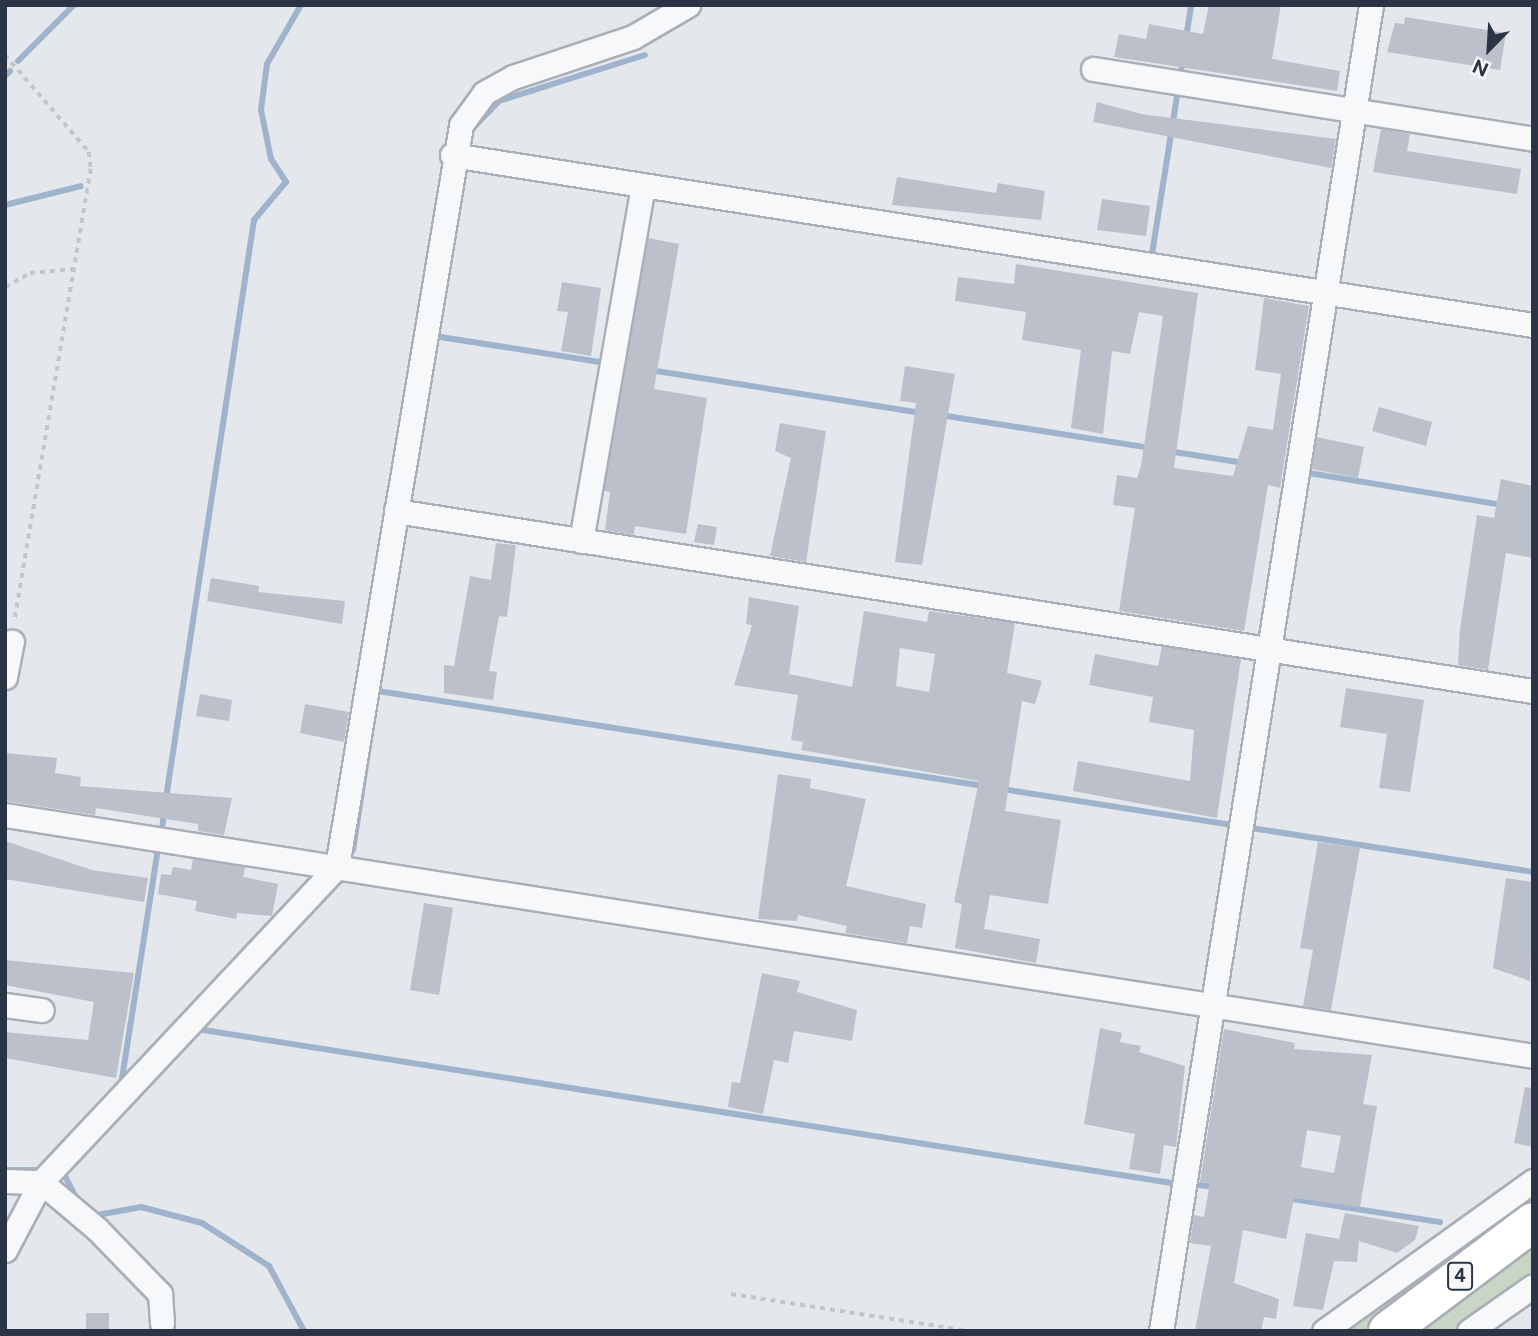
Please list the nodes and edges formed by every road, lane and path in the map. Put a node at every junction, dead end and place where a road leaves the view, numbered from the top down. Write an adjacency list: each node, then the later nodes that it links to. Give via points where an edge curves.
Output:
1 (688, 5): 7 (street, via 633,37 513,77 484,93 461,125)
2 (1371, 5): 5 (street)
3 (5, 55): 9 (path, via 89,152)
4 (1093, 69): 5 (street)
5 (1355, 111): 6 (street); 11 (street)
6 (1533, 139)
7 (452, 155): 8 (street); 13 (street)
8 (643, 185): 11 (street); 14 (street)
9 (74, 269): 10 (path, via 30,273); 15 (path)
10 (5, 287)
11 (1327, 293): 12 (street); 16 (street)
12 (1533, 326)
13 (396, 511): 14 (street); 20 (street)
14 (581, 541): 16 (street)
15 (12, 642): 17 (street)
16 (1270, 650): 18 (street); 21 (street)
17 (5, 677)
18 (1533, 691)
19 (5, 815): 20 (street)
20 (337, 867): 21 (street); 27 (street)
21 (1214, 1004): 24 (street); 34 (street)
22 (5, 1005): 23 (street)
23 (42, 1010)
24 (1533, 1056)
25 (5, 1181): 27 (street)
26 (1533, 1181): 35 (street)
27 (41, 1182): 29 (street); 32 (street, via 160,1294)
28 (1533, 1222): 36 (highway, 4)
29 (5, 1250)
30 (1533, 1286): 37 (street)
31 (731, 1294): 33 (path)
32 (162, 1323)
33 (971, 1331)
34 (1161, 1331)
35 (1324, 1331)
36 (1388, 1331)
37 (1469, 1331)

